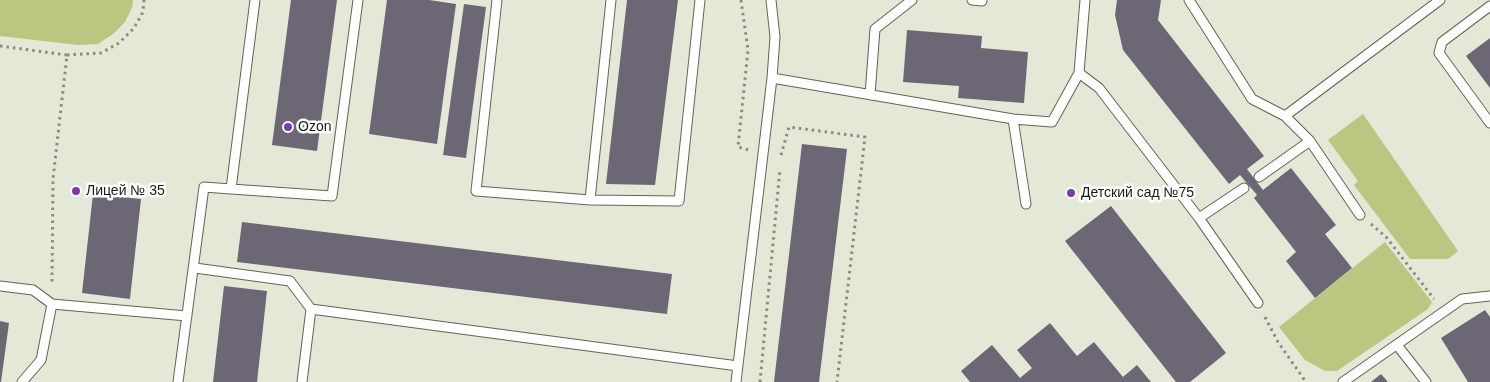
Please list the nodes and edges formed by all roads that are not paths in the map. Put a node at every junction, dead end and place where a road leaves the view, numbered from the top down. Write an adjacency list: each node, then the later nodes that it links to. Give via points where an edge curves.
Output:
1 (255, 0): 23 (lane)
2 (358, 0): 23 (lane, via 332,196)
3 (496, 0): 24 (lane, via 476,191)
4 (612, 0): 24 (lane)
5 (700, 0): 24 (lane, via 679,201)
6 (771, 0): 15 (lane, via 776,36)
7 (912, 0): 16 (lane, via 874,29)
8 (972, 0): 12 (lane)
9 (1085, 0): 14 (lane)
10 (1190, 0): 17 (lane, via 1252,99)
11 (1440, 0): 17 (lane)
12 (982, 1)
13 (1490, 6): 19 (lane, via 1442,42 1439,53)
14 (1079, 73): 18 (lane, via 1052,122); 27 (lane, via 1099,88)
15 (772, 78): 16 (lane); 36 (lane)
16 (870, 95): 18 (lane)
17 (1285, 116): 20 (lane)
18 (1013, 119): 25 (lane)
19 (1490, 122)
20 (1310, 141): 21 (lane); 26 (lane)
21 (1259, 176)
22 (1244, 188): 27 (lane)
23 (232, 189): 28 (lane, via 204,187)
24 (590, 200)
25 (1026, 204)
26 (1360, 215)
27 (1199, 218): 31 (lane)
28 (195, 268): 33 (lane, via 290,281); 34 (lane)
29 (0, 286): 32 (lane, via 32,290)
30 (1490, 296): 35 (lane, via 1462,299)
31 (1258, 303)
32 (52, 304): 34 (lane); 37 (lane, via 41,360)
33 (311, 309): 36 (lane); 39 (lane)
34 (187, 316): 38 (lane)
35 (1397, 345): 41 (lane); 42 (lane)
36 (738, 366): 40 (lane)
37 (22, 382)
38 (178, 382)
39 (302, 382)
40 (736, 382)
41 (1343, 382)
42 (1426, 382)

